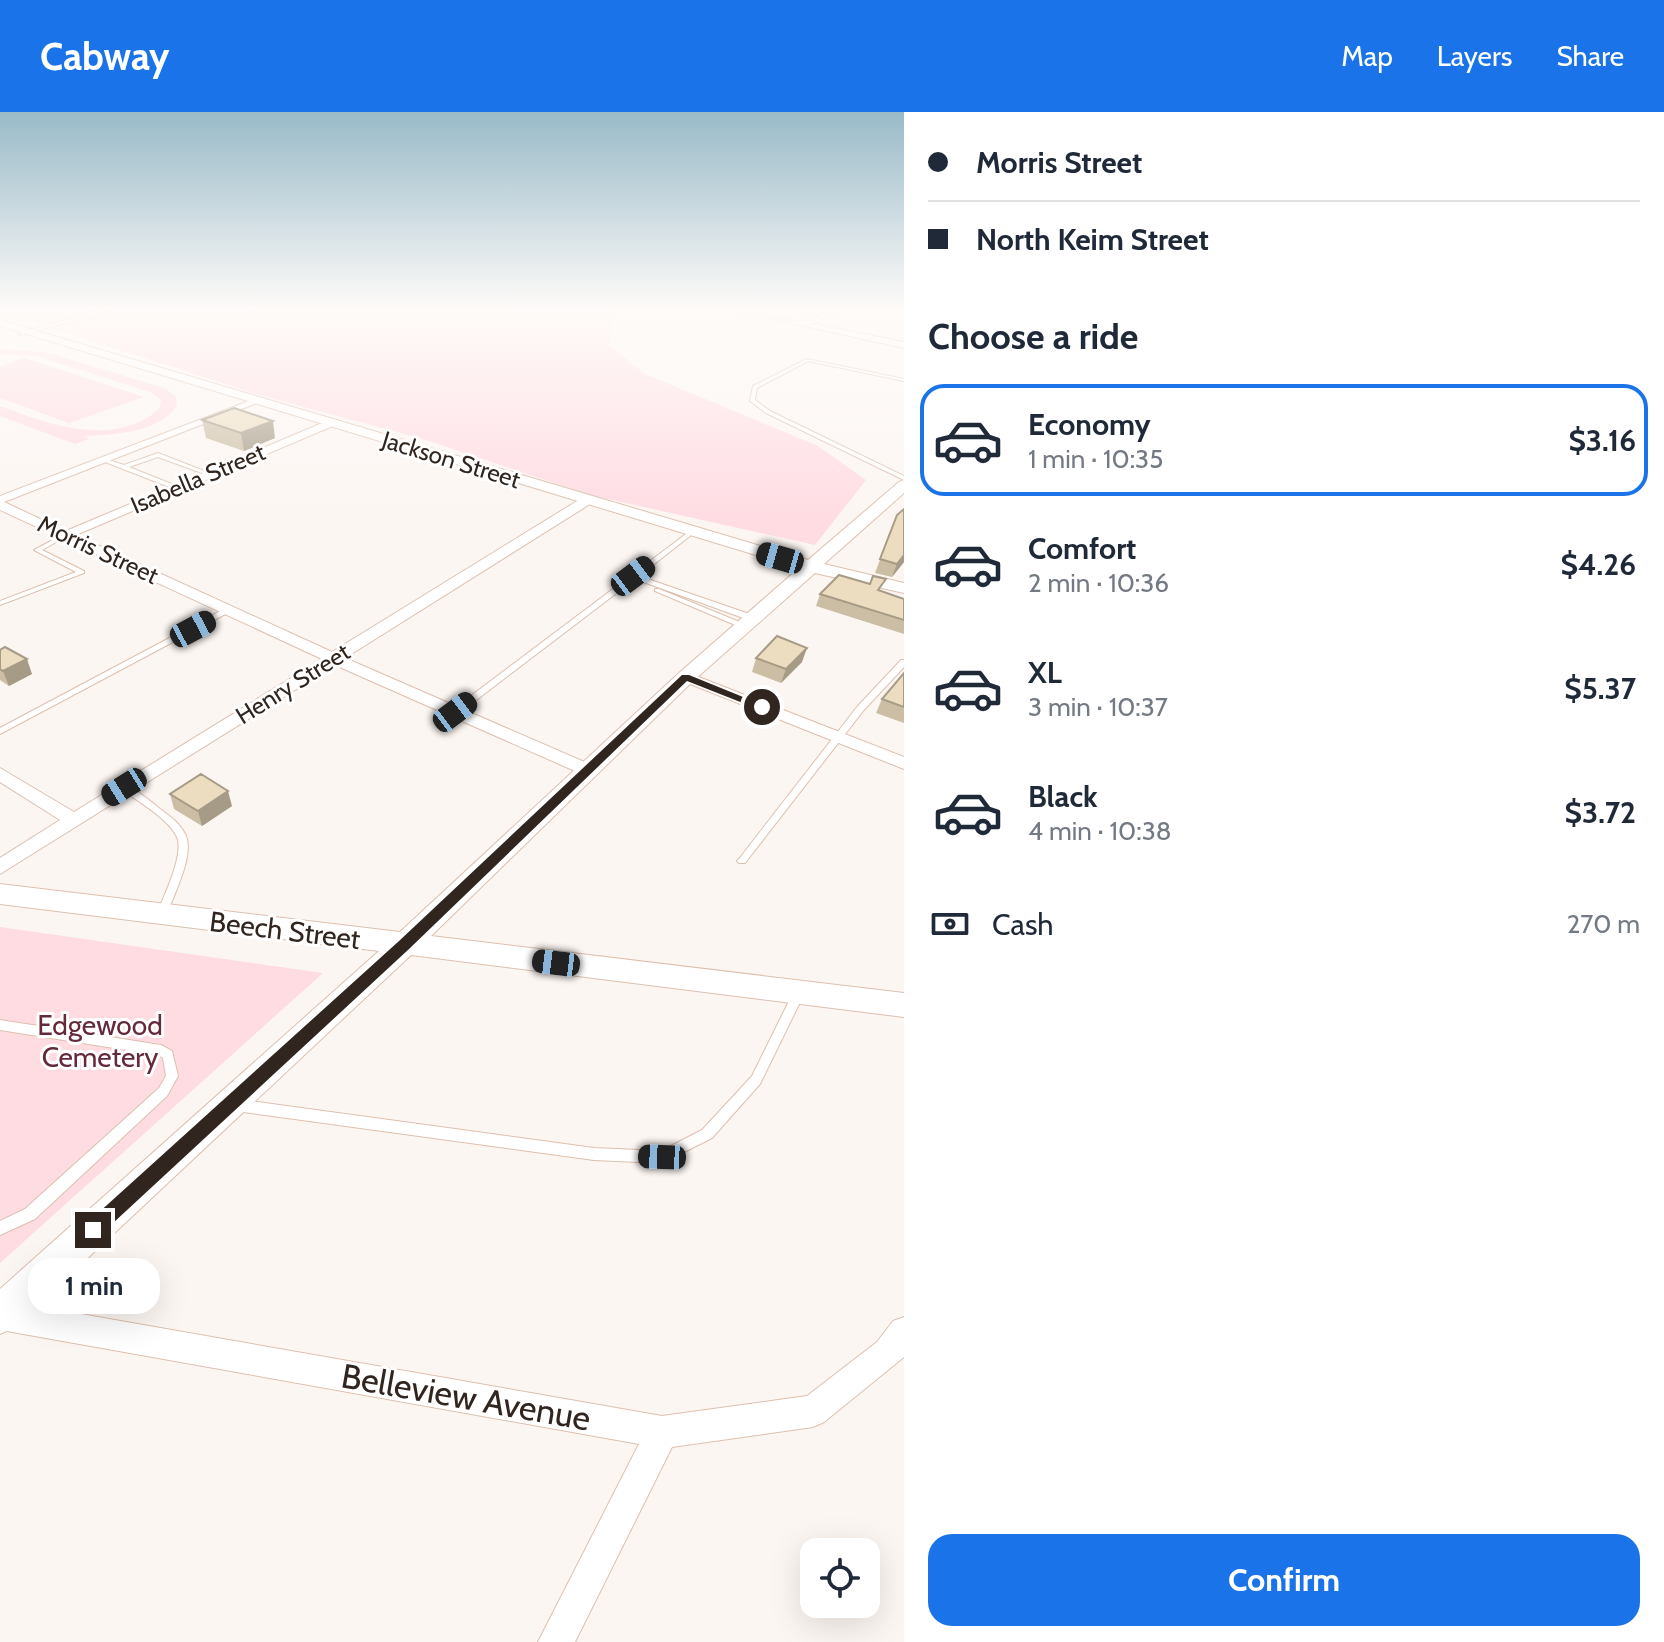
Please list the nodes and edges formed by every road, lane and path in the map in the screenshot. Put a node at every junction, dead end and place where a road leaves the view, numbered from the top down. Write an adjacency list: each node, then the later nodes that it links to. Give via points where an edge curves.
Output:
1 (183, 379): 3 (street, Jackson Street)
2 (770, 379): 8 (lane, via 752,393 752,400 768,412)
3 (257, 401): 4 (street, Jackson Street); 5 (street)
4 (331, 423): 7 (street, Isabella Street); 11 (street, Jackson Street)
5 (103, 460): 6 (lane); 12 (street)
6 (124, 467): 7 (lane, via 158,455); 10 (lane)
7 (209, 474): 10 (street, Isabella Street)
8 (904, 478)
9 (904, 485): 15 (street)
10 (177, 488): 14 (street, Isabella Street)
11 (586, 501): 13 (street, Jackson Street); 21 (street, Henry Street)
12 (0, 502): 14 (street, Morris Street)
13 (692, 532): 15 (street, Jackson Street); 16 (lane)
14 (66, 535): 18 (lane, via 37,550 82,572); 19 (street, Morris Street)
15 (809, 566): 17 (street, Jackson Street); 20 (street)
16 (633, 576): 20 (lane, via 667,596); 24 (lane)
17 (904, 588)
18 (0, 603)
19 (229, 610): 21 (street, Morris Street); 25 (lane)
20 (748, 622): 23 (street)
21 (334, 659): 24 (street, Morris Street); 30 (street, Henry Street)
22 (904, 662): 26 (lane)
23 (686, 677): 26 (street); 28 (street)
24 (455, 712): 28 (street, Morris Street)
25 (0, 731)
26 (839, 737): 27 (street); 32 (lane)
27 (904, 763)
28 (590, 771): 36 (street)
29 (0, 774): 31 (street)
30 (124, 787): 31 (street, Henry Street); 35 (lane, via 182,833 186,849)
31 (72, 819): 33 (street, Henry Street)
32 (742, 861)
33 (0, 867)
34 (0, 894): 35 (street, Beech Street)
35 (162, 914): 36 (street, Beech Street)
36 (404, 945): 37 (street, Beech Street); 40 (street)
37 (799, 992): 38 (street, Beech Street); 40 (lane, via 756,1080 707,1134 662,1157 594,1154)
38 (904, 1005)
39 (0, 1025): 41 (lane, via 161,1050 168,1055 172,1076 163,1092 30,1214)
40 (231, 1104): 42 (street)
41 (0, 1228)
42 (0, 1315): 44 (street, Belleview Avenue)
43 (904, 1332): 44 (street, Belleview Avenue, via 888,1353 813,1411)
44 (662, 1432): 45 (street)
45 (556, 1642)

